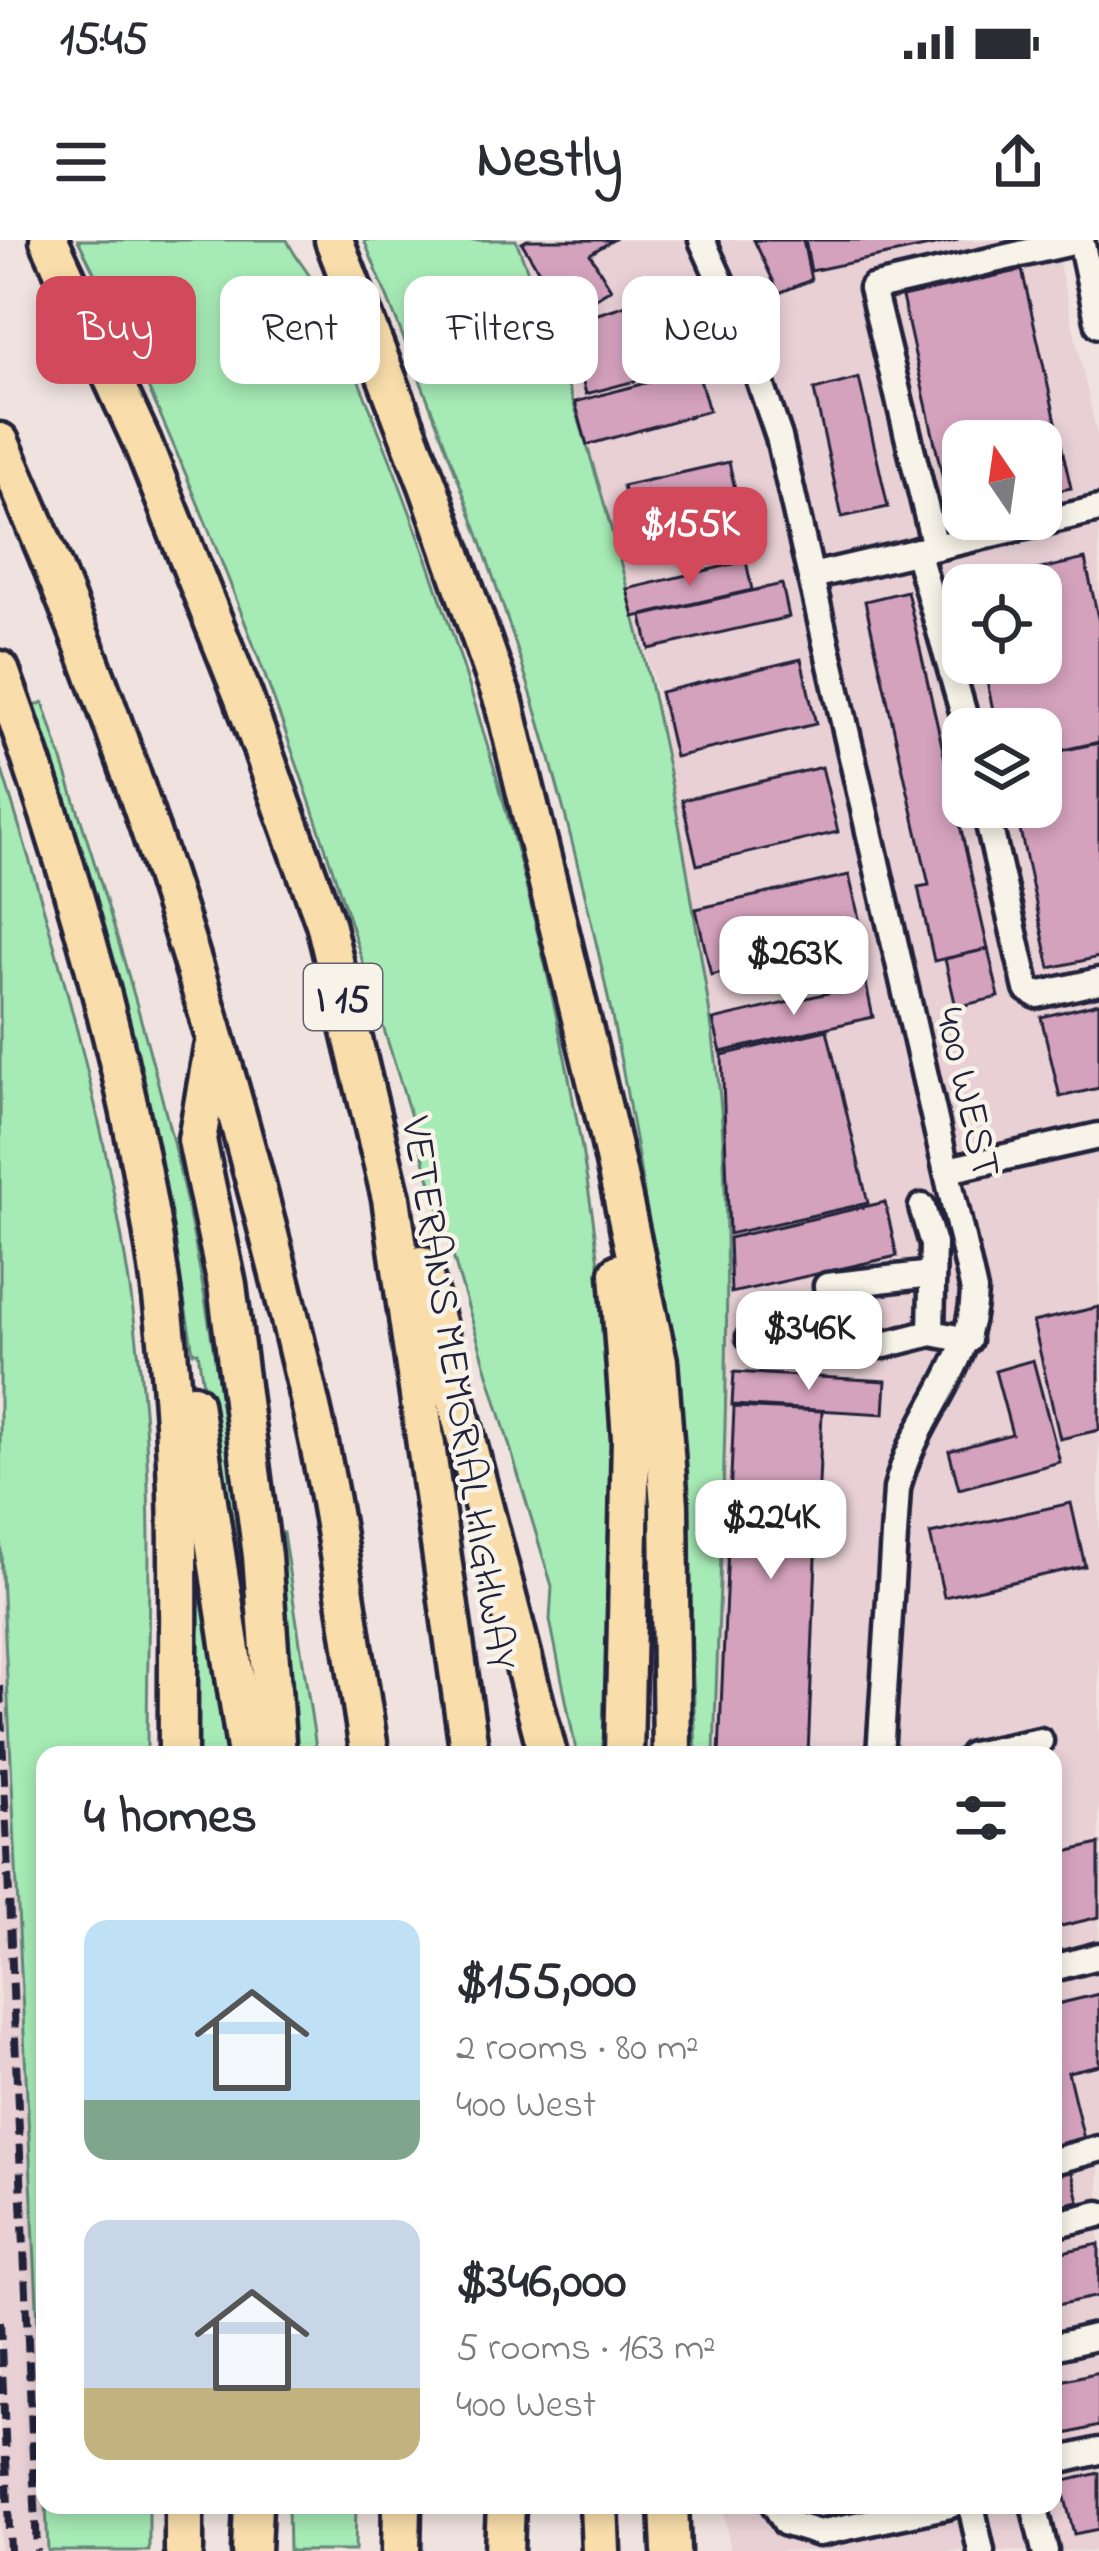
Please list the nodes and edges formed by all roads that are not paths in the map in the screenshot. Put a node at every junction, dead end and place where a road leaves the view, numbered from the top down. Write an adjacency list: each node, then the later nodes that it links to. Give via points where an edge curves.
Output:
1 (49, 240): 14 (highway, VETERANS MEMORIAL HIGHWAY / I 15, via 142,442)
2 (334, 240): 17 (highway, via 504,704)
3 (702, 240): 10 (street, 400 WEST, via 766,392)
4 (1081, 240): 5 (street); 9 (street, via 872,288)
5 (1094, 276): 6 (street)
6 (1099, 325)
7 (5, 454): 16 (highway, via 132,764)
8 (1099, 509): 9 (street)
9 (926, 549): 10 (street); 12 (street)
10 (812, 576): 19 (street, 400 WEST)
11 (0, 670): 20 (highway, via 109,1036)
12 (963, 708)
13 (990, 828): 15 (street, via 1027,989 1037,995)
14 (325, 923): 32 (highway, VETERANS MEMORIAL HIGHWAY / I 15, via 391,1198); 33 (highway, via 473,1449)
15 (1099, 981)
16 (216, 1033): 30 (highway, via 197,1141 242,1398); 31 (highway, via 314,1420)
17 (607, 1125): 34 (highway, via 631,1438); 35 (highway, via 658,1361)
18 (1099, 1136): 19 (street)
19 (948, 1170): 25 (street, 400 WEST, via 974,1292)
20 (147, 1201): 28 (highway, via 171,1372); 29 (highway, via 190,1385)
21 (922, 1207): 22 (street)
22 (932, 1274): 23 (street); 26 (street, via 827,1286)
23 (931, 1333): 25 (street); 26 (street, via 884,1345)
24 (750, 1337): 26 (street)
25 (968, 1340): 36 (street, 400 WEST, via 897,1489)
26 (833, 1342)
27 (1040, 1741): 37 (street)
28 (178, 1746)
29 (246, 1746)
30 (276, 1746)
31 (368, 1746)
32 (469, 1746)
33 (546, 1746)
34 (624, 1746)
35 (672, 1746)
36 (881, 1746)
37 (1016, 1746)
38 (1099, 1956): 39 (street)
39 (1062, 1966)
40 (1099, 2149): 41 (street)
41 (1062, 2159)
42 (1099, 2215): 43 (street)
43 (1062, 2223)
44 (1099, 2336): 45 (street)
45 (1062, 2345)
46 (1099, 2450): 47 (street)
47 (1062, 2460)
48 (184, 2514): 58 (highway)
49 (253, 2514): 59 (highway)
50 (402, 2514): 60 (highway)
51 (506, 2514): 61 (highway)
52 (601, 2514): 62 (highway)
53 (669, 2514): 63 (highway)
54 (780, 2514): 55 (street, via 786,2524 819,2533)
55 (908, 2514)
56 (973, 2514): 64 (street)
57 (1036, 2514): 65 (street)
58 (184, 2551)
59 (251, 2551)
60 (401, 2551)
61 (504, 2551)
62 (602, 2551)
63 (671, 2551)
64 (982, 2551)
65 (1045, 2551)

